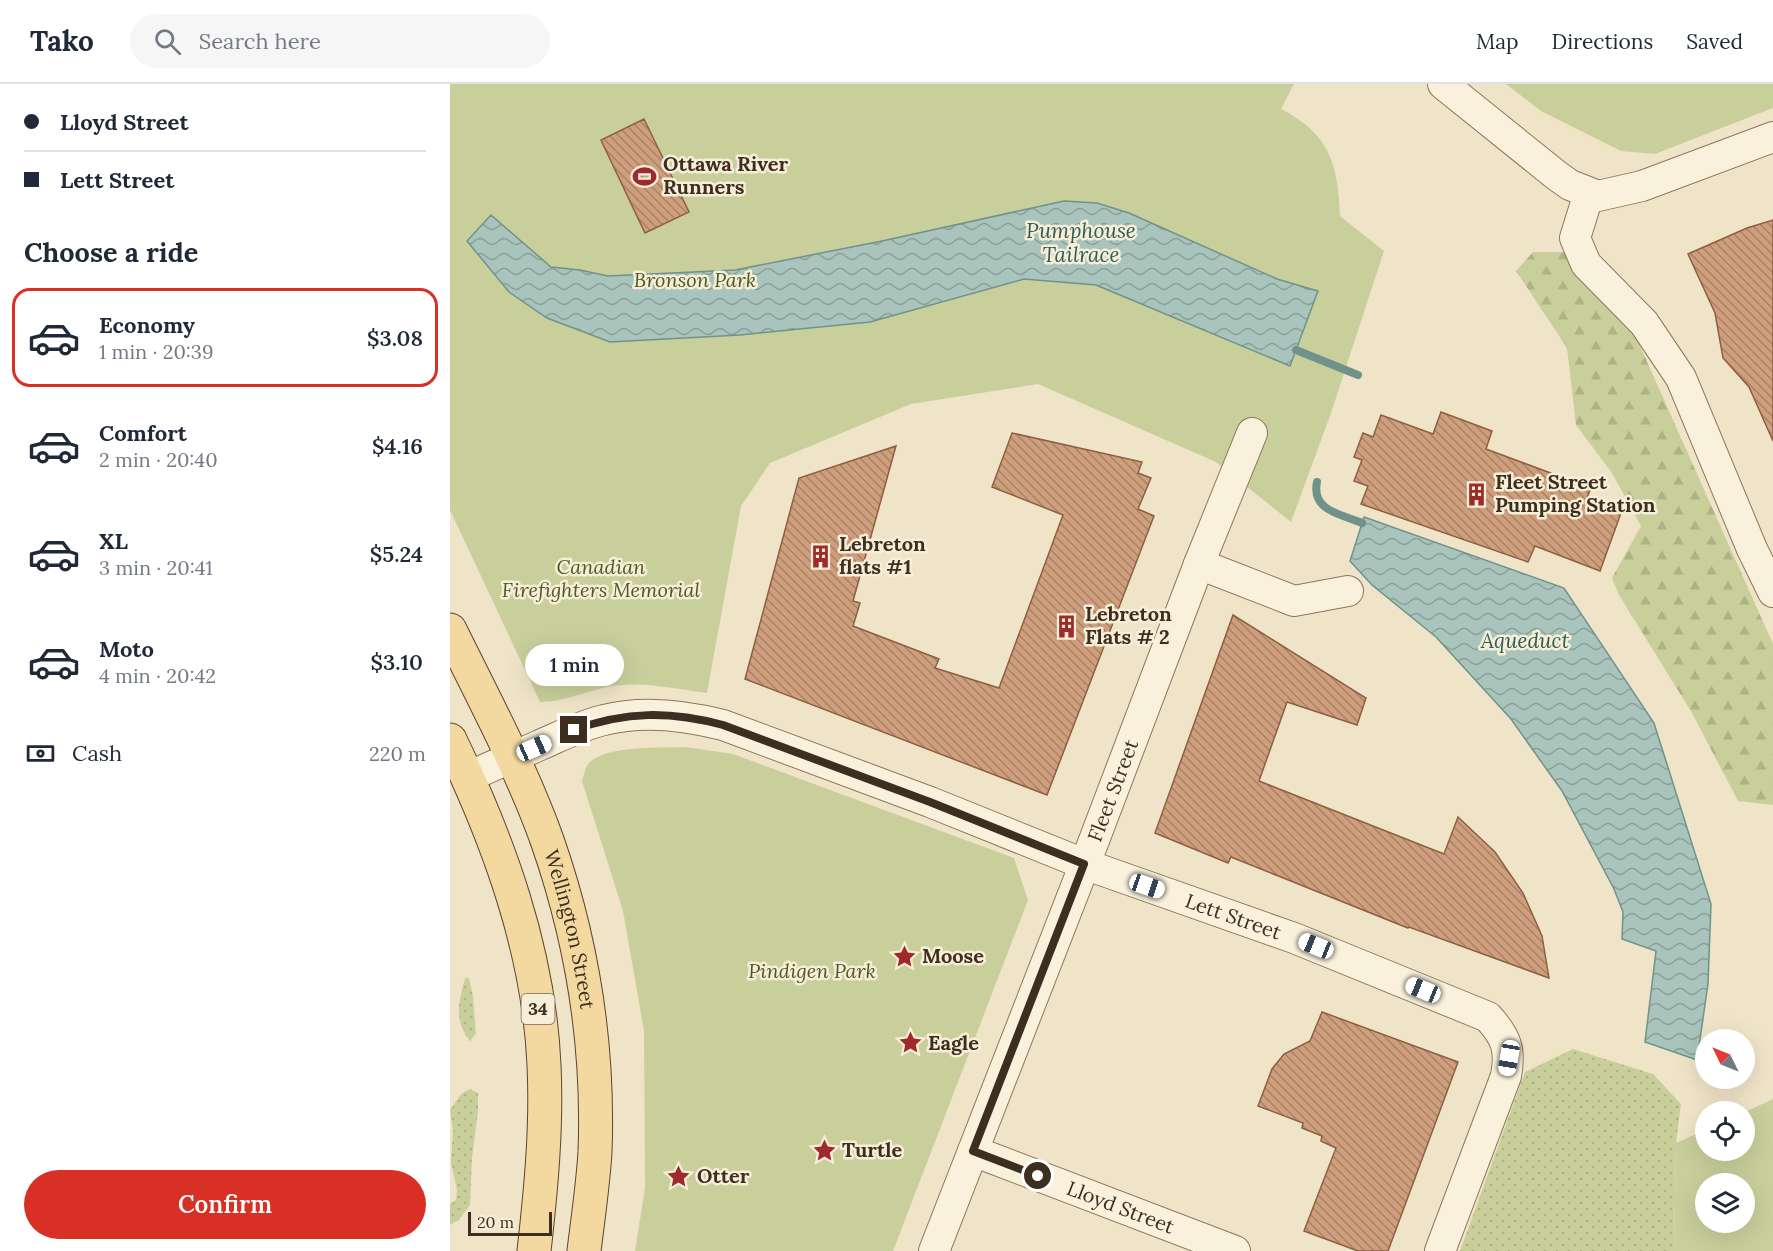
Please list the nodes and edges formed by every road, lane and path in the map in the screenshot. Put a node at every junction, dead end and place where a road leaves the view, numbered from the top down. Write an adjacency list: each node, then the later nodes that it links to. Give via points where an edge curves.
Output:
1 (1443, 84): 3 (street, via 1556,175)
2 (1773, 137): 3 (street, via 1642,186 1598,196)
3 (1589, 193): 7 (street, via 1575,238 1586,264 1644,323 1681,378)
4 (1252, 433): 5 (street, Fleet Street)
5 (1199, 564): 6 (street, via 1294,601); 12 (street, Fleet Street)
6 (1348, 591)
7 (1773, 592)
8 (450, 630): 10 (main road, Wellington Street)
9 (450, 740): 11 (main road, 34)
10 (512, 758): 11 (street, Lett Street); 12 (street, Lett Street, via 605,720 634,715 698,719 920,799); 15 (main road, Wellington Street, via 537,814 571,920 592,1038 595,1153)
11 (468, 777): 14 (main road, 34, via 516,904 540,1019 545,1109)
12 (1084, 864): 13 (street, Fleet Street); 18 (street, Lett Street, via 1294,938 1488,1017 1506,1044 1506,1076)
13 (973, 1151): 16 (street, Fleet Street); 17 (street, Lloyd Street)
14 (534, 1251)
15 (584, 1251)
16 (934, 1251)
17 (1234, 1251)
18 (1440, 1251)

